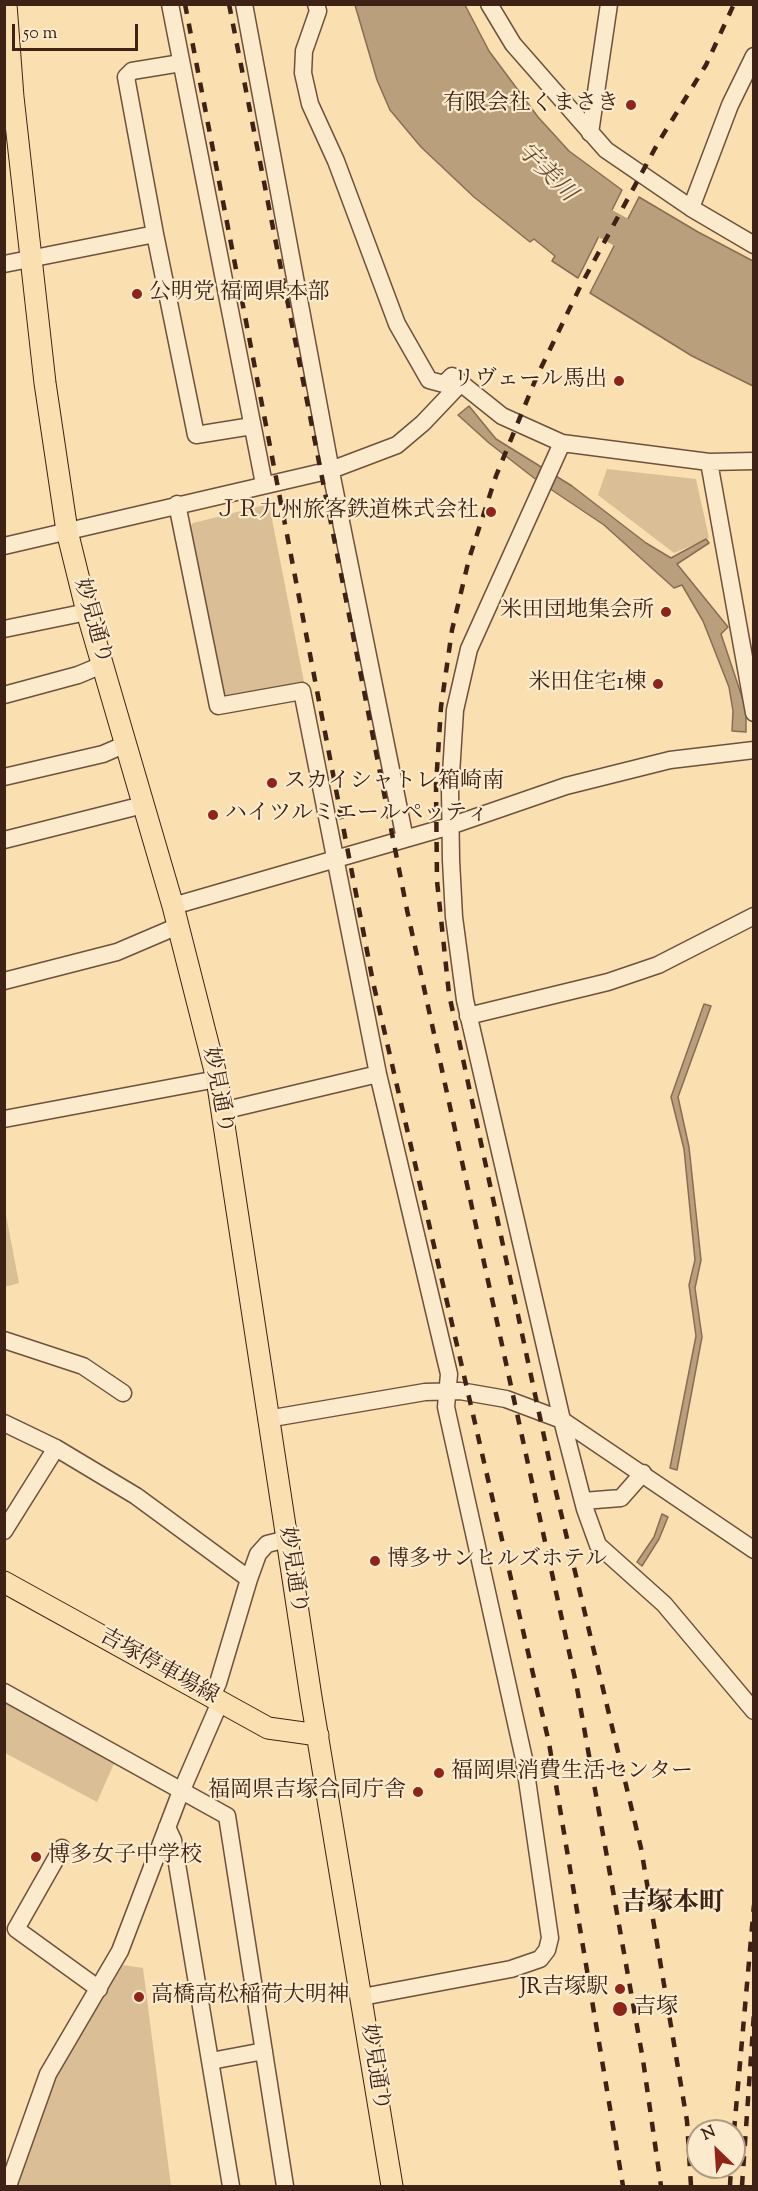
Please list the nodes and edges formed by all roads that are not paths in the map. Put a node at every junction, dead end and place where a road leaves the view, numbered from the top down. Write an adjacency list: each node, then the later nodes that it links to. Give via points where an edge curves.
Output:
1 (6, 4): 9 (main road, 妙見通り)
2 (170, 4): 8 (street)
3 (244, 4): 21 (street)
4 (316, 4): 16 (street, via 318,11 304,51 303,74 310,104 336,161 397,324 429,380 444,384 452,376)
5 (489, 4): 10 (street, via 513,44)
6 (609, 4): 10 (street)
7 (753, 56): 11 (street, via 730,105)
8 (181, 63): 12 (street, via 132,71 126,77); 17 (street)
9 (9, 98): 14 (main road, 妙見通り)
10 (590, 133): 11 (street, via 606,150)
11 (692, 208): 13 (street)
12 (155, 234): 14 (street); 17 (street, via 196,435)
13 (753, 245)
14 (32, 260): 15 (street); 24 (main road, 妙見通り)
15 (4, 264)
16 (461, 383): 18 (street, via 502,416); 21 (street, via 397,445)
17 (252, 426): 22 (street)
18 (562, 443): 20 (street); 35 (street, via 469,649 456,710)
19 (753, 461): 20 (street)
20 (709, 462): 30 (street)
21 (331, 470): 22 (street); 36 (street)
22 (264, 484): 23 (street)
23 (177, 504): 24 (street); 38 (street, via 218,706 302,691)
24 (67, 531): 25 (street); 26 (main road, 妙見通り)
25 (4, 546)
26 (87, 612): 27 (street); 28 (main road, 妙見通り)
27 (4, 629)
28 (102, 665): 29 (street); 31 (main road, 妙見通り)
29 (4, 695)
30 (753, 713)
31 (126, 744): 33 (street, via 103,754); 34 (main road, 妙見通り)
32 (753, 750): 35 (street, via 670,760 566,786)
33 (4, 777)
34 (143, 805): 37 (street); 39 (main road, 妙見通り)
35 (450, 826): 36 (street); 42 (street, via 454,917)
36 (405, 839): 38 (street)
37 (4, 840)
38 (336, 858): 39 (street); 43 (street)
39 (176, 916): 41 (street, via 117,952); 44 (main road, 妙見通り)
40 (753, 916): 42 (street, via 658,965)
41 (4, 981)
42 (468, 1016): 51 (street)
43 (378, 1074): 45 (street); 48 (street, via 449,1374)
44 (216, 1079): 45 (main road, 妙見通り); 46 (street)
45 (222, 1111): 50 (main road, 妙見通り)
46 (4, 1119)
47 (4, 1340): 49 (street, via 83,1366)
48 (447, 1390): 50 (street); 51 (street, via 506,1399); 69 (street, via 446,1407 524,1759 550,1938 540,1959 511,1969)
49 (123, 1393)
50 (267, 1419): 57 (main road, 妙見通り)
51 (562, 1420): 54 (street); 55 (street)
52 (4, 1423): 53 (street)
53 (56, 1448): 56 (street); 59 (street, via 136,1496)
54 (643, 1473): 55 (street, via 621,1498); 58 (street)
55 (583, 1501): 63 (street, via 598,1545 664,1604)
56 (4, 1531)
57 (287, 1539): 59 (street, via 267,1544 258,1554); 64 (main road, 妙見通り)
58 (753, 1550)
59 (249, 1579): 62 (street)
60 (4, 1582): 62 (main road, 吉塚停車場線)
61 (4, 1692): 65 (street)
62 (215, 1700): 64 (main road, 吉塚停車場線, via 268,1728); 65 (street)
63 (753, 1711)
64 (318, 1735): 69 (main road, 妙見通り)
65 (182, 1790): 66 (street); 70 (street, via 227,1816)
66 (167, 1827): 68 (street, via 120,1951); 71 (street, via 173,1840)
67 (62, 1848): 68 (street, via 16,1929)
68 (99, 1989): 72 (street, via 48,2074)
69 (362, 1997): 75 (main road, 妙見通り)
70 (264, 2050): 71 (street); 74 (street)
71 (211, 2061): 73 (street)
72 (8, 2187)
73 (231, 2187)
74 (285, 2187)
75 (392, 2187)

